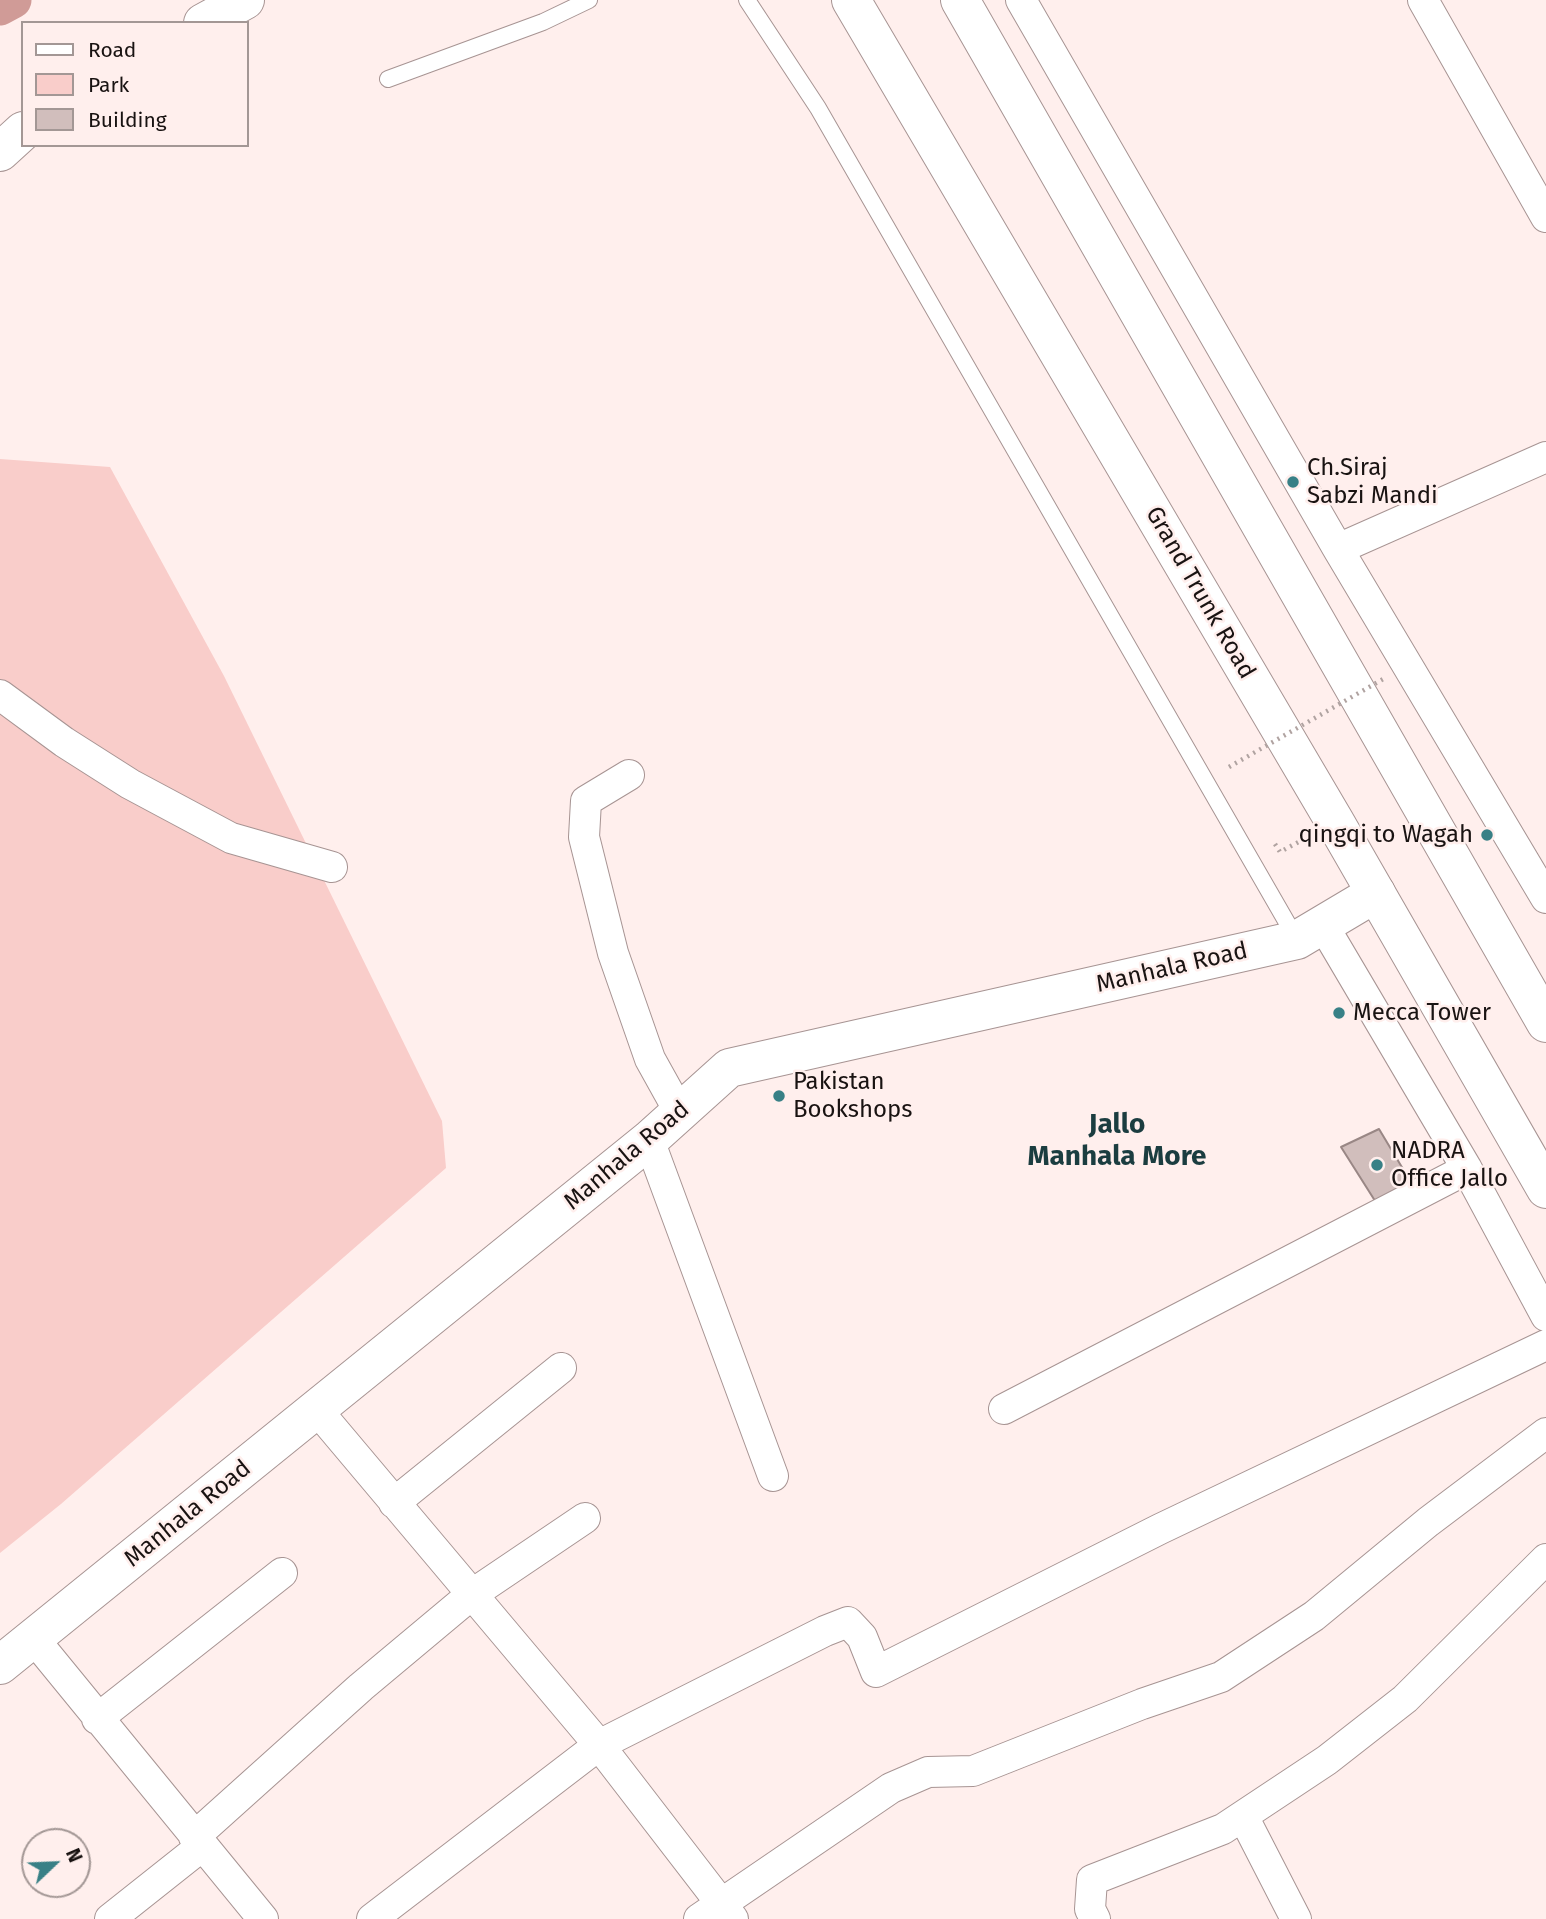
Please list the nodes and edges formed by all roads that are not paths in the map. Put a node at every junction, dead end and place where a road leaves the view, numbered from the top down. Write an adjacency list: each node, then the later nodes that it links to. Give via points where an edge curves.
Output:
1 (246, 0): 8 (main road)
2 (589, 0): 9 (lane, via 543,22)
3 (747, 0): 20 (lane, via 818,108)
4 (851, 0): 18 (main road, Grand Trunk Road)
5 (960, 0): 21 (main road)
6 (1021, 0): 14 (street)
7 (1423, 0): 12 (street)
8 (207, 21)
9 (388, 79)
10 (21, 133): 11 (main road)
11 (0, 152)
12 (1546, 217)
13 (1546, 457): 14 (street)
14 (1338, 548): 19 (street)
15 (0, 695): 17 (street, via 130,785 231,838)
16 (629, 775): 23 (street, via 586,801 584,836 617,965 650,1059)
17 (332, 867)
18 (1376, 893): 20 (main road, Manhala Road); 26 (main road, Grand Trunk Road)
19 (1546, 898)
20 (1310, 933): 23 (main road, Manhala Road, via 729,1068); 25 (street)
21 (1536, 984): 22 (main road)
22 (1546, 1023)
23 (680, 1113): 24 (main road, Manhala Road)
24 (649, 1140): 31 (main road, Manhala Road); 33 (street)
25 (1467, 1169): 27 (street); 30 (street)
26 (1546, 1189)
27 (1546, 1316)
28 (1546, 1345): 42 (street, via 1160,1529 877,1672 862,1637 848,1622)
29 (561, 1368): 34 (street)
30 (1004, 1409)
31 (317, 1410): 34 (street); 39 (main road, Manhala Road)
32 (1546, 1433): 45 (street, via 1314,1616 1222,1677 973,1771 928,1772 891,1788)
33 (773, 1476)
34 (394, 1503): 38 (street)
35 (585, 1518): 38 (street)
36 (1546, 1559): 43 (street, via 1405,1699 1327,1760)
37 (282, 1573): 41 (street)
38 (471, 1595): 42 (street); 44 (street, via 360,1687)
39 (34, 1639): 40 (main road, Manhala Road); 41 (street)
40 (0, 1665)
41 (97, 1719): 44 (street)
42 (599, 1745): 45 (street); 48 (street)
43 (1243, 1816): 49 (street, via 1223,1829 1092,1880); 50 (street)
44 (198, 1841): 46 (street); 47 (street)
45 (718, 1914)
46 (110, 1919)
47 (263, 1919)
48 (372, 1919)
49 (1094, 1919)
50 (1296, 1919)

